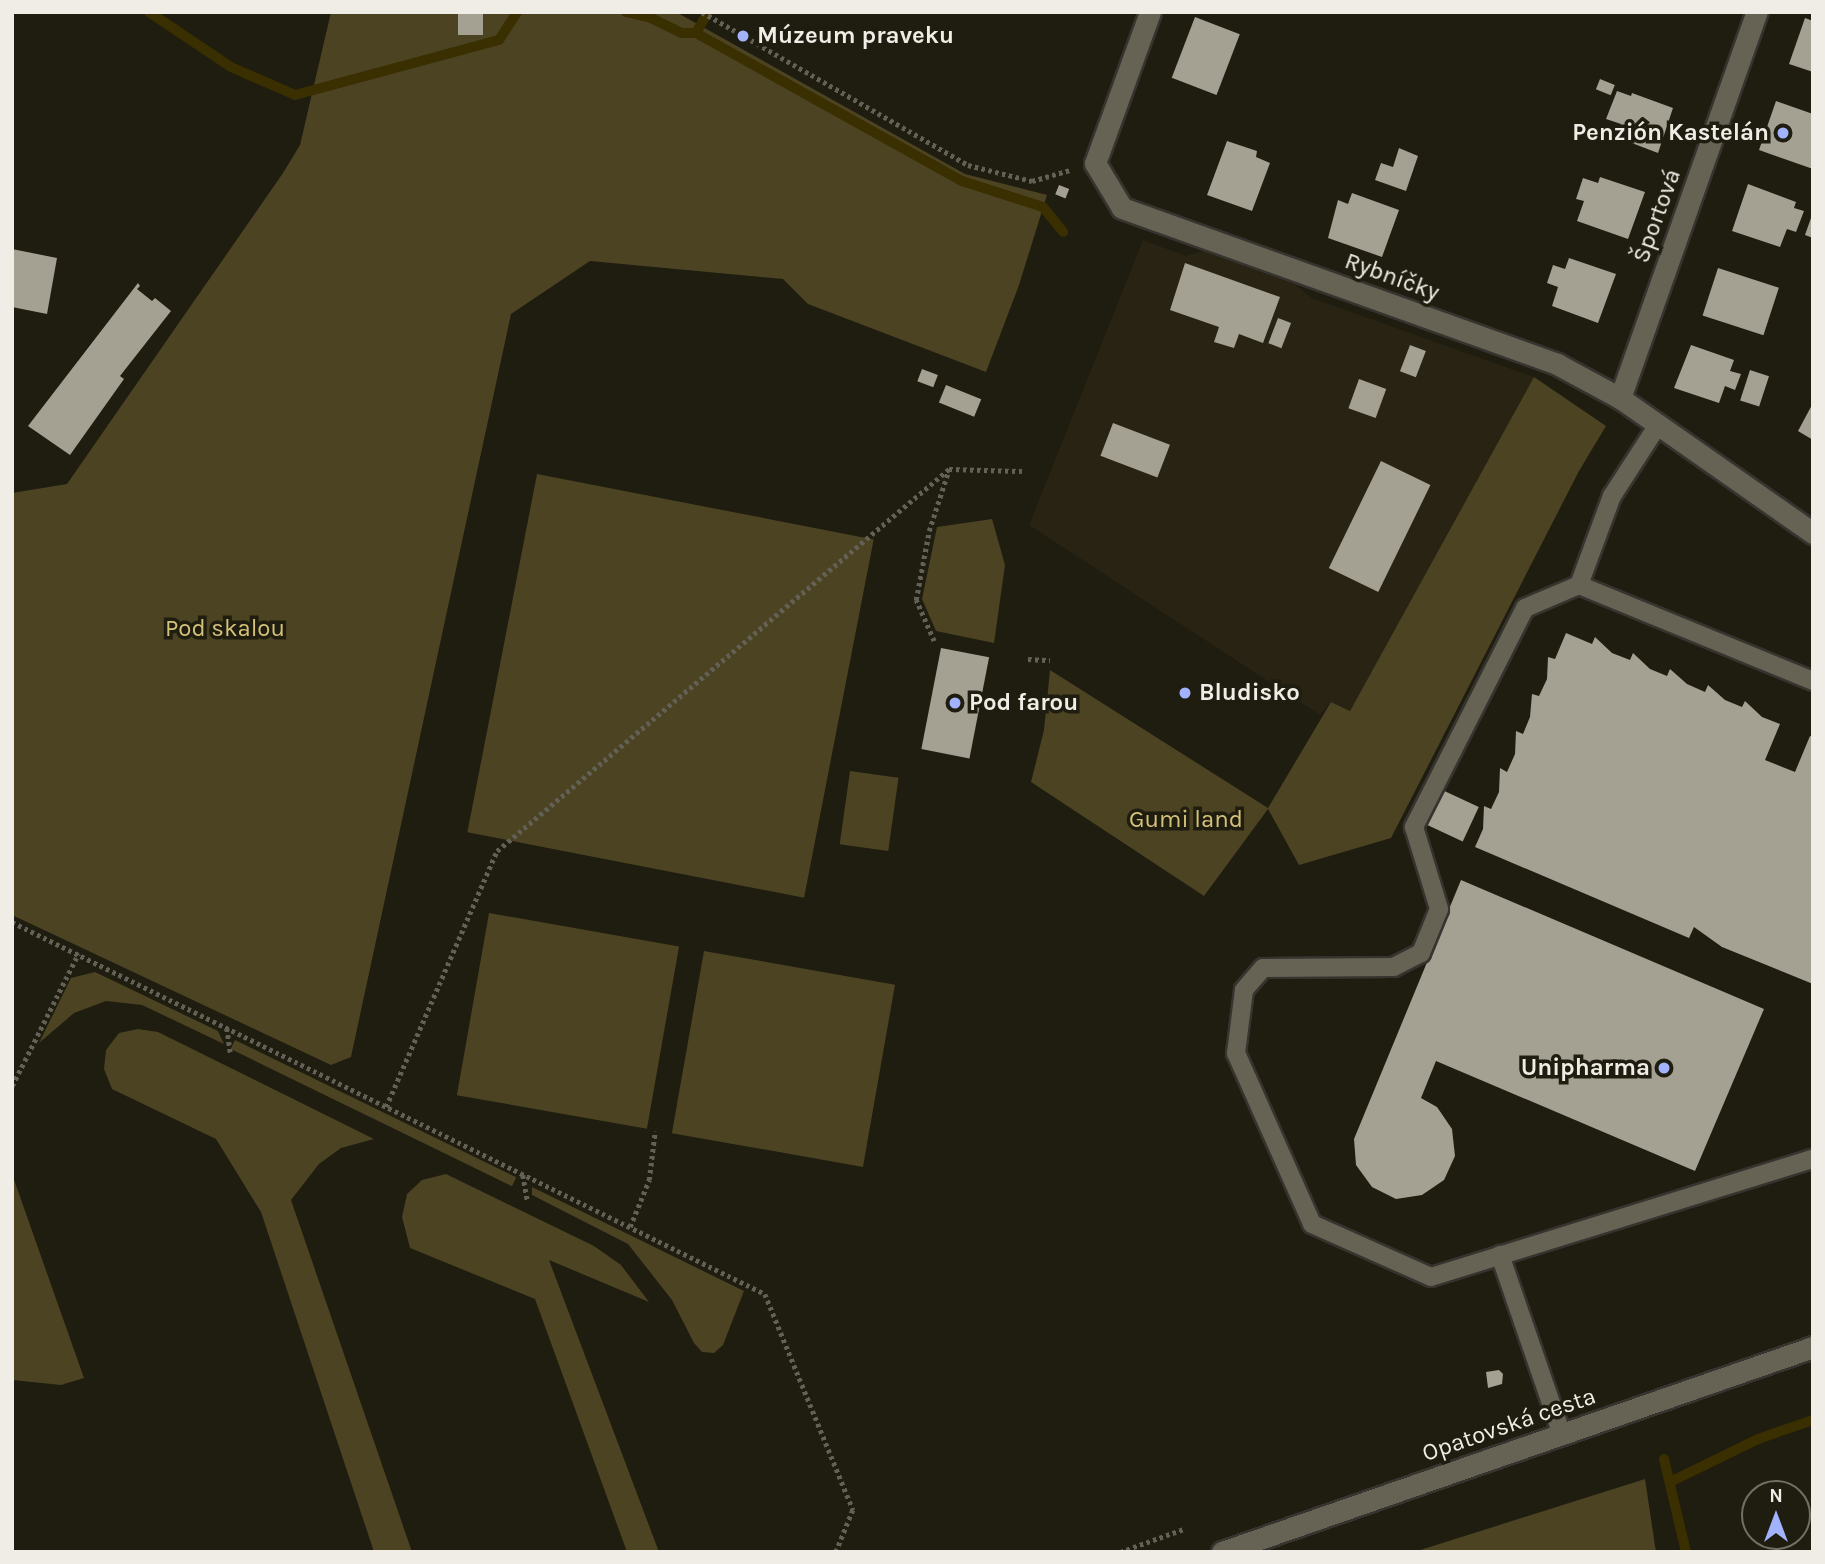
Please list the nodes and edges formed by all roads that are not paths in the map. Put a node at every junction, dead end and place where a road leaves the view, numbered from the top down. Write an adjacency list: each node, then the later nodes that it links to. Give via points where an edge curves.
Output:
1 (1150, 12): 3 (street, Rybníčky, via 1095,163 1122,208 1557,364)
2 (1758, 12): 3 (street, Športová)
3 (1620, 398): 4 (street, Rybníčky)
4 (1658, 425): 5 (street, Rybníčky); 6 (lane, via 1612,496)
5 (1813, 533)
6 (1579, 585): 7 (lane); 9 (lane, via 1525,608 1414,827 1439,909 1421,953 1394,967 1264,968 1244,990 1236,1053 1312,1224 1431,1277)
7 (1813, 681)
8 (1813, 1159): 9 (lane)
9 (1500, 1255): 11 (lane)
10 (1813, 1347): 11 (street, Opatovská cesta)
11 (1562, 1435): 12 (street, Opatovská cesta)
12 (1222, 1552)

